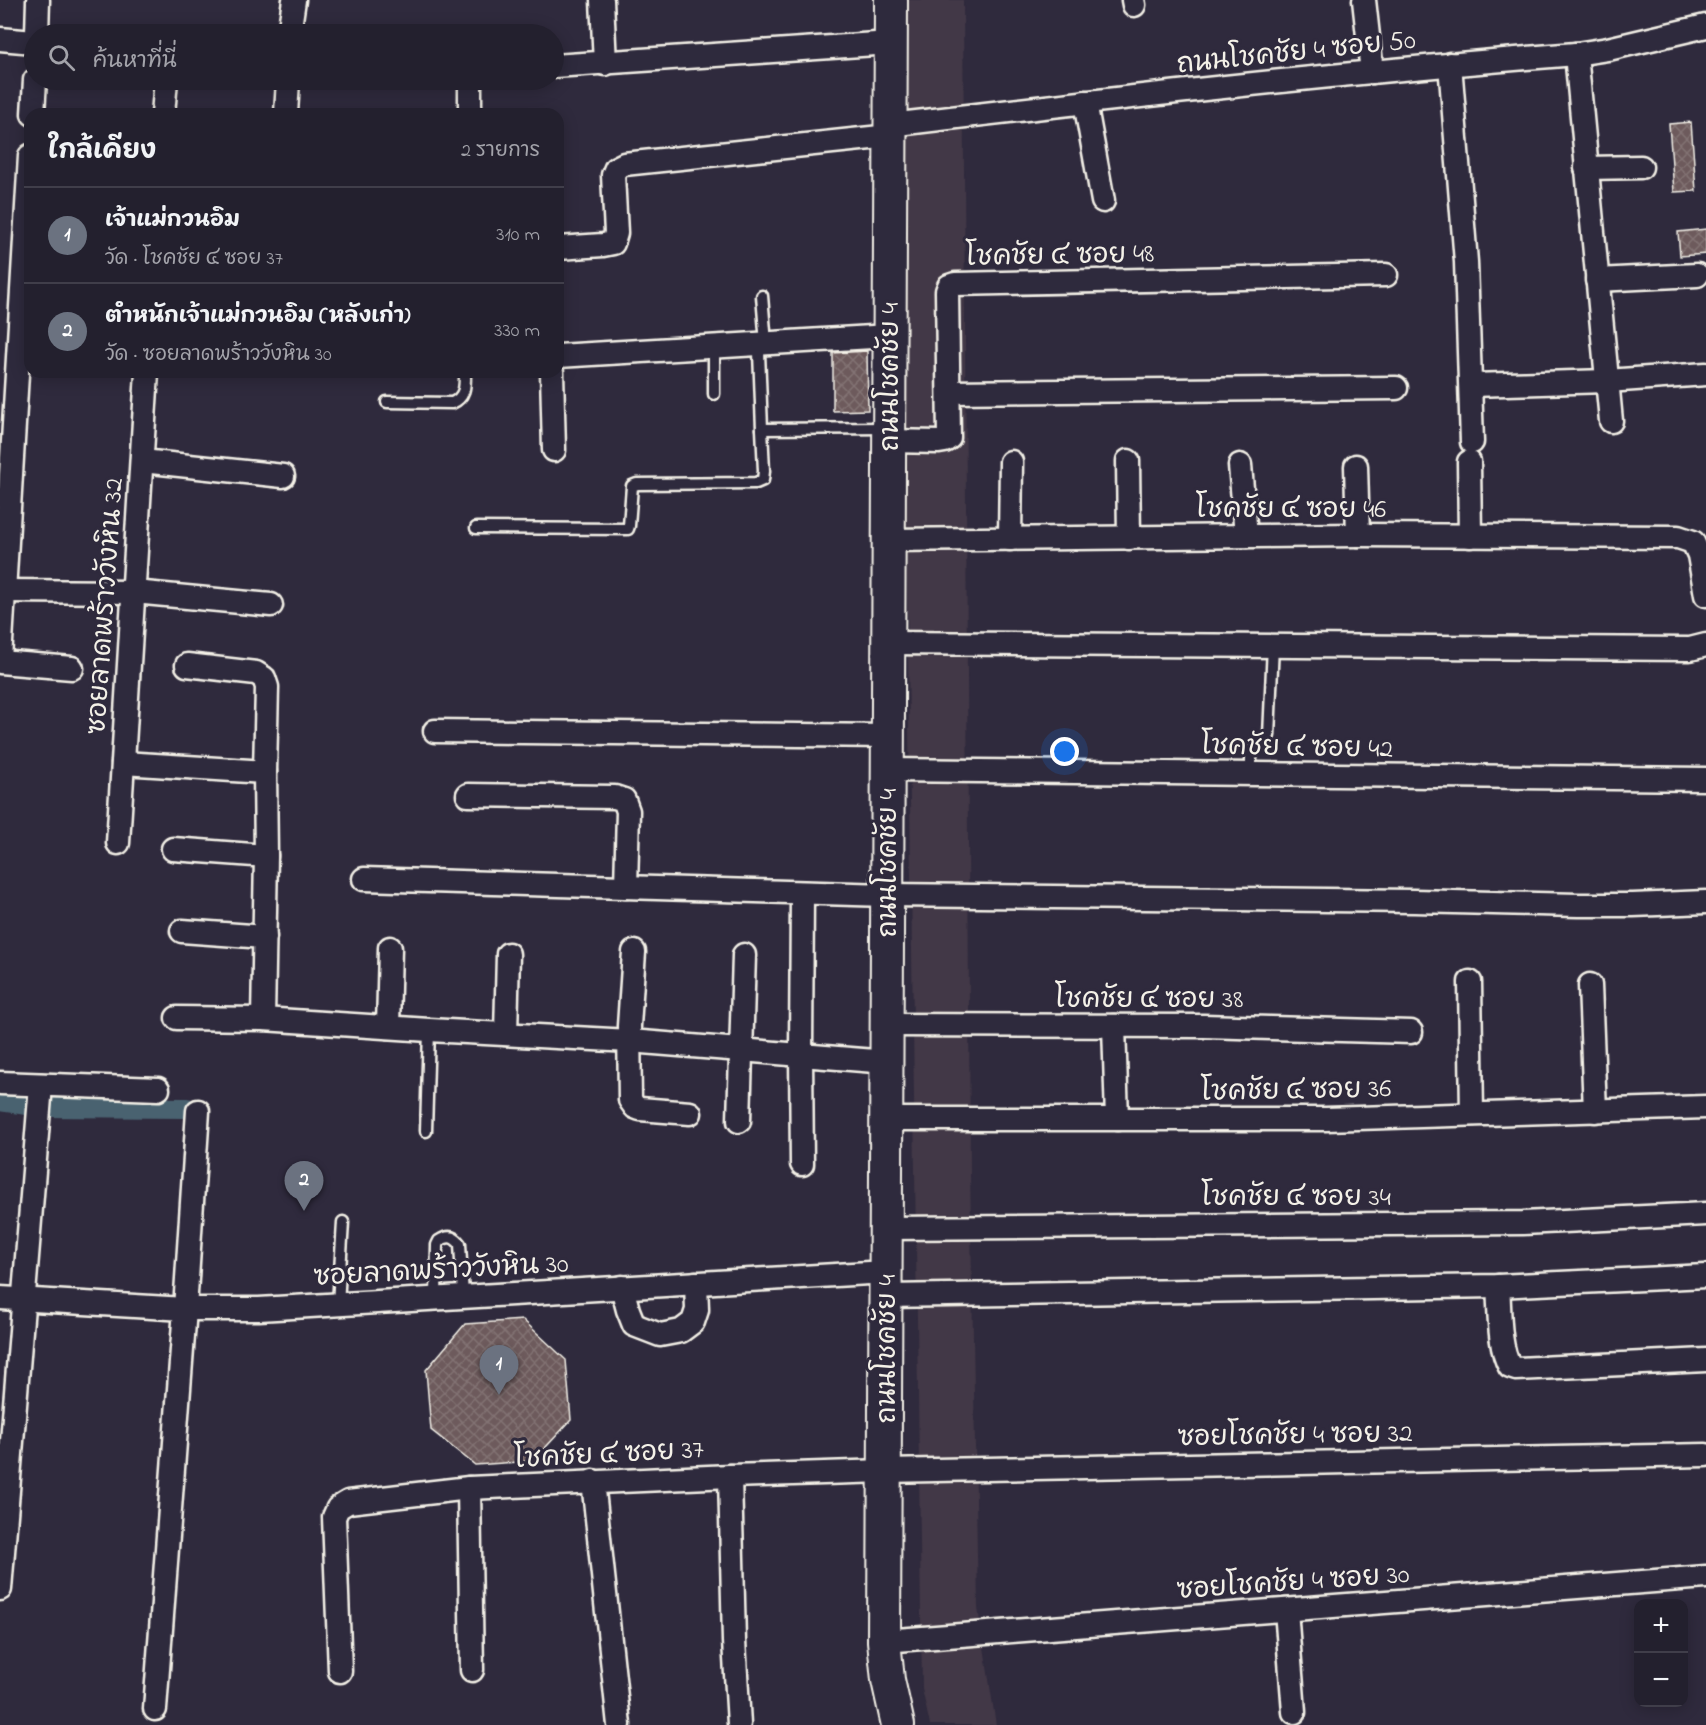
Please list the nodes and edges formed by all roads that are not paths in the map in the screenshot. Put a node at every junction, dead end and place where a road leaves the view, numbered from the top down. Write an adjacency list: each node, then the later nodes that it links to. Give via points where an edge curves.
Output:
1 (38, 0): 6 (street)
2 (294, 0): 7 (street)
3 (602, 0): 13 (street)
4 (891, 0): 11 (street, ถนนโชคชัย 4)
5 (1364, 0): 16 (street)
6 (37, 24)
7 (290, 24)
8 (1706, 26): 12 (street, ถนนโชคชัย 4 ซอย 50)
9 (0, 39): 10 (street)
10 (24, 41)
11 (890, 43): 13 (street); 26 (street, ถนนโชคชัย 4)
12 (1576, 54): 14 (street, ถนนโชคชัย 4 ซอย 50); 28 (street)
13 (605, 64): 15 (street)
14 (1450, 64): 16 (street, ถนนโชคชัย 4 ซอย 50); 45 (street, via 1466,262)
15 (564, 66)
16 (1372, 72): 21 (street, ถนนโชคชัย 4 ซอย 50)
17 (34, 90): 22 (street)
18 (165, 90): 23 (street)
19 (287, 90): 24 (street)
20 (470, 90): 25 (street)
21 (1085, 102): 26 (street, ถนนโชคชัย 4 ซอย 50); 29 (street)
22 (33, 108)
23 (164, 108)
24 (286, 108)
25 (470, 108)
26 (890, 130): 30 (street, ถนนโชคชัย 4 ซอย 50, via 624,164 613,175 613,243); 36 (street, ถนนโชคชัย 4)
27 (1641, 167): 28 (street)
28 (1586, 168): 34 (street)
29 (1103, 201)
30 (564, 248)
31 (24, 253): 67 (street)
32 (1697, 274): 34 (street)
33 (1386, 275): 47 (street, โชคชัย ๔ ซอย 48, via 955,284 947,291)
34 (1597, 280): 44 (street)
35 (762, 296): 38 (lane)
36 (890, 336): 38 (street); 52 (street, ถนนโชคชัย 4)
37 (714, 346): 38 (street); 39 (street); 48 (lane)
38 (763, 348): 51 (lane)
39 (564, 356)
40 (1706, 374): 44 (street)
41 (147, 378): 54 (street, ซอยลาดพร้าววังหิน 32)
42 (465, 378): 49 (lane, via 465,390 452,403)
43 (552, 378): 53 (street)
44 (1607, 381): 45 (street); 50 (street)
45 (1471, 385): 63 (street)
46 (1396, 388): 47 (street)
47 (949, 392): 52 (street, โชคชัย ๔ ซอย 48, via 950,438 945,441)
48 (714, 394)
49 (387, 402)
50 (1611, 421)
51 (762, 429): 52 (lane); 60 (lane, via 763,480 637,484 632,486 628,530)
52 (889, 434): 66 (street, ถนนโชคชัย 4)
53 (554, 450)
54 (142, 461): 59 (street); 68 (street, ซอยลาดพร้าววังหิน 32)
55 (1128, 461): 64 (street)
56 (1011, 462): 65 (street)
57 (1240, 465): 62 (street)
58 (1356, 466): 61 (street)
59 (283, 476)
60 (476, 528)
61 (1358, 535): 62 (street, โชคชัย ๔ ซอย 46); 63 (street, โชคชัย ๔ ซอย 46)
62 (1246, 536): 64 (street, โชคชัย ๔ ซอย 46)
63 (1470, 536): 69 (street, โชคชัย ๔ ซอย 46, via 1678,537 1693,542)
64 (1129, 538): 65 (street, โชคชัย ๔ ซอย 46)
65 (1010, 539): 66 (street, โชคชัย ๔ ซอย 46)
66 (889, 540): 71 (street, ถนนโชคชัย 4)
67 (3, 591): 68 (street); 74 (street)
68 (134, 592): 70 (street); 79 (street, ซอยลาดพร้าววังหิน 32)
69 (1706, 595)
70 (271, 605)
71 (888, 643): 72 (street); 78 (street, ถนนโชคชัย 4)
72 (1273, 645): 73 (street, via 1690,649); 82 (lane, via 1269,736 1251,751)
73 (1706, 645)
74 (0, 660): 76 (street, ซอยลาดพร้าววังหิน 32)
75 (188, 666): 81 (street, via 256,673 264,678)
76 (72, 668)
77 (435, 731): 78 (street)
78 (888, 736): 80 (street, ถนนโชคชัย 4)
79 (123, 764): 81 (street); 85 (street, ซอยลาดพร้าววังหิน 32)
80 (888, 770): 82 (street, โชคชัย ๔ ซอย 42); 91 (street, ถนนโชคชัย 4)
81 (265, 772): 87 (street)
82 (1251, 774): 83 (street, โชคชัย ๔ ซอย 42)
83 (1706, 779)
84 (468, 795): 89 (street, via 624,800 628,811)
85 (118, 843)
86 (173, 849): 87 (street)
87 (266, 856): 94 (street)
88 (364, 879): 89 (street)
89 (626, 887): 90 (street)
90 (802, 893): 91 (street); 111 (street)
91 (887, 895): 92 (street, via 1578,905); 103 (street, ถนนโชคชัย 4)
92 (1706, 902)
93 (182, 931): 94 (street)
94 (265, 937): 102 (street)
95 (390, 948): 105 (street)
96 (634, 952): 109 (street)
97 (508, 954): 108 (street)
98 (744, 955): 110 (street)
99 (1470, 982): 120 (street)
100 (1590, 985): 118 (street)
101 (177, 1018): 102 (street)
102 (263, 1019): 105 (street)
103 (887, 1025): 104 (street, โชคชัย ๔ ซอย 38); 112 (street, ถนนโชคชัย 4)
104 (1114, 1026): 107 (street, โชคชัย ๔ ซอย 38); 122 (street)
105 (388, 1027): 106 (street)
106 (429, 1030): 108 (street); 124 (lane)
107 (1411, 1032)
108 (506, 1034): 109 (street)
109 (630, 1041): 110 (street); 119 (street, via 630,1100 635,1107)
110 (741, 1050): 111 (street); 123 (street)
111 (801, 1055): 112 (street); 125 (street)
112 (887, 1062): 121 (street, ถนนโชคชัย 4)
113 (0, 1083): 115 (street)
114 (159, 1089): 115 (street)
115 (40, 1100): 137 (street)
116 (1706, 1107): 118 (street, โชคชัย ๔ ซอย 36)
117 (198, 1111): 139 (street)
118 (1595, 1111): 120 (street, โชคชัย ๔ ซอย 36)
119 (690, 1113)
120 (1472, 1114): 122 (street, โชคชัย ๔ ซอย 36)
121 (886, 1119): 122 (street, โชคชัย ๔ ซอย 36); 128 (street, ถนนโชคชัย 4)
122 (1117, 1119)
123 (739, 1121)
124 (426, 1131)
125 (802, 1164)
126 (1706, 1214): 128 (street, โชคชัย ๔ ซอย 34, via 1523,1223)
127 (343, 1222): 138 (lane)
128 (886, 1228): 131 (street, ถนนโชคชัย 4)
129 (1706, 1276): 132 (street, ซอยลาดพร้าววังหิน 30)
130 (696, 1283): 131 (street, ซอยลาดพร้าววังหิน 30); 133 (street, ซอยลาดพร้าววังหิน 30); 133 (street, via 697,1310 693,1322 681,1331 660,1335 634,1325)
131 (886, 1284): 132 (street, ซอยลาดพร้าววังหิน 30); 142 (street, ถนนโชคชัย 4)
132 (1498, 1286): 140 (street, via 1502,1343 1510,1367)
133 (622, 1287): 134 (street, ซอยลาดพร้าววังหิน 30)
134 (463, 1296): 136 (street, ซอยลาดพร้าววังหิน 30); 136 (lane, via 460,1244 450,1237 439,1240 437,1245)
135 (0, 1298): 137 (street, ซอยลาดพร้าววังหิน 30)
136 (436, 1298): 138 (street, ซอยลาดพร้าววังหิน 30)
137 (24, 1299): 139 (street, ซอยลาดพร้าววังหิน 30); 147 (street)
138 (338, 1304): 139 (street, ซอยลาดพร้าววังหิน 30)
139 (185, 1309): 152 (street)
140 (1706, 1360)
141 (1706, 1455): 142 (street, ซอยโชคชัย 4 ซอย 32)
142 (885, 1471): 143 (street, โชคชัย ๔ ซอย 37); 149 (street, ถนนโชคชัย 4)
143 (730, 1476): 144 (street, โชคชัย ๔ ซอย 37); 154 (street)
144 (593, 1481): 145 (street, โชคชัย ๔ ซอย 37); 155 (street)
145 (469, 1488): 150 (street); 151 (street, โชคชัย ๔ ซอย 37, via 348,1502 338,1508 334,1518)
146 (1706, 1577): 148 (street, ซอยโชคชัย 4 ซอย 30)
147 (0, 1589)
148 (1286, 1610): 149 (street, ซอยโชคชัย 4 ซอย 30); 153 (street)
149 (884, 1641): 156 (street, ถนนโชคชัย 4)
150 (472, 1670)
151 (340, 1671)
152 (155, 1709)
153 (1294, 1712)
154 (739, 1724)
155 (619, 1725)
156 (897, 1725)

